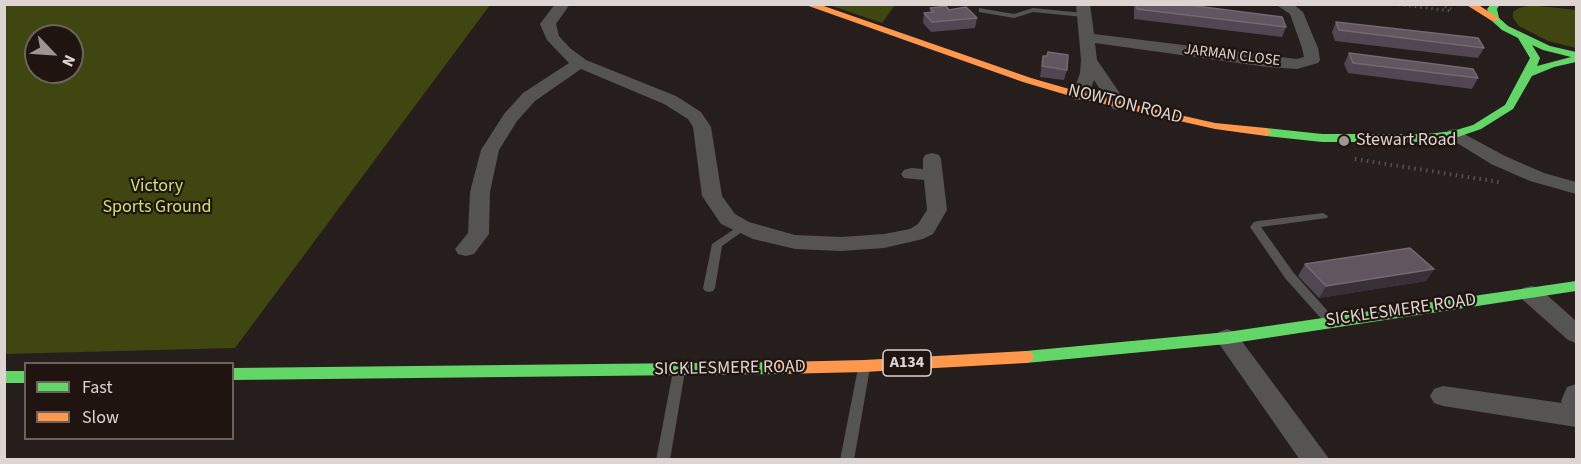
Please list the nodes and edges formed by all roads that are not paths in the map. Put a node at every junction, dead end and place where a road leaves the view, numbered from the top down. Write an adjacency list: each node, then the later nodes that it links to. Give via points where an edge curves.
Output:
1 (563, 4): 12 (street, via 548,24 552,37)
2 (1282, 4): 8 (street, JARMAN CLOSE, via 1296,12 1312,60 1297,64 1267,62)
3 (1469, 4): 7 (main road)
4 (812, 5): 14 (main road, NOWTON ROAD)
5 (982, 10): 6 (lane, via 1014,16 1033,10)
6 (1083, 10): 8 (street)
7 (1496, 12): 9 (main road, via 1505,28)
8 (1085, 37): 11 (street)
9 (1523, 38): 10 (main road); 13 (main road, NOWTON ROAD, via 1535,58)
10 (1576, 57): 13 (main road)
11 (1089, 60): 14 (street); 15 (street)
12 (580, 63): 20 (street, via 670,100 695,116 702,127 712,196 723,214); 21 (street, via 529,97 489,150 480,192 478,234)
13 (1528, 74): 16 (main road, NOWTON ROAD, via 1509,108 1477,127)
14 (1081, 96): 15 (main road, NOWTON ROAD)
15 (1119, 105): 16 (main road, NOWTON ROAD, via 1215,126 1322,138 1405,139)
16 (1455, 134): 18 (street, via 1536,177)
17 (912, 174): 20 (street, via 933,167 937,210 926,229 916,234 841,244 795,242)
18 (1576, 188)
19 (1323, 216): 25 (lane, via 1255,227)
20 (742, 227): 23 (lane, via 717,244)
21 (466, 249)
22 (1576, 286): 24 (main road, SICKLESMERE ROAD / A134)
23 (709, 288)
24 (1531, 294): 25 (main road, SICKLESMERE ROAD / A134); 26 (street)
25 (1329, 321): 27 (main road, SICKLESMERE ROAD / A134)
26 (1576, 334)
27 (1227, 338): 28 (main road, SICKLESMERE ROAD / A134, via 1035,356); 39 (street)
28 (864, 366): 29 (main road, SICKLESMERE ROAD / A134); 38 (lane)
29 (680, 370): 30 (main road, SICKLESMERE ROAD / A134); 37 (lane)
30 (234, 374)
31 (4, 377): 32 (main road)
32 (24, 377)
33 (1576, 394): 35 (street)
34 (1443, 396): 36 (street)
35 (1576, 404)
36 (1576, 416)
37 (663, 459)
38 (847, 459)
39 (1317, 459)

